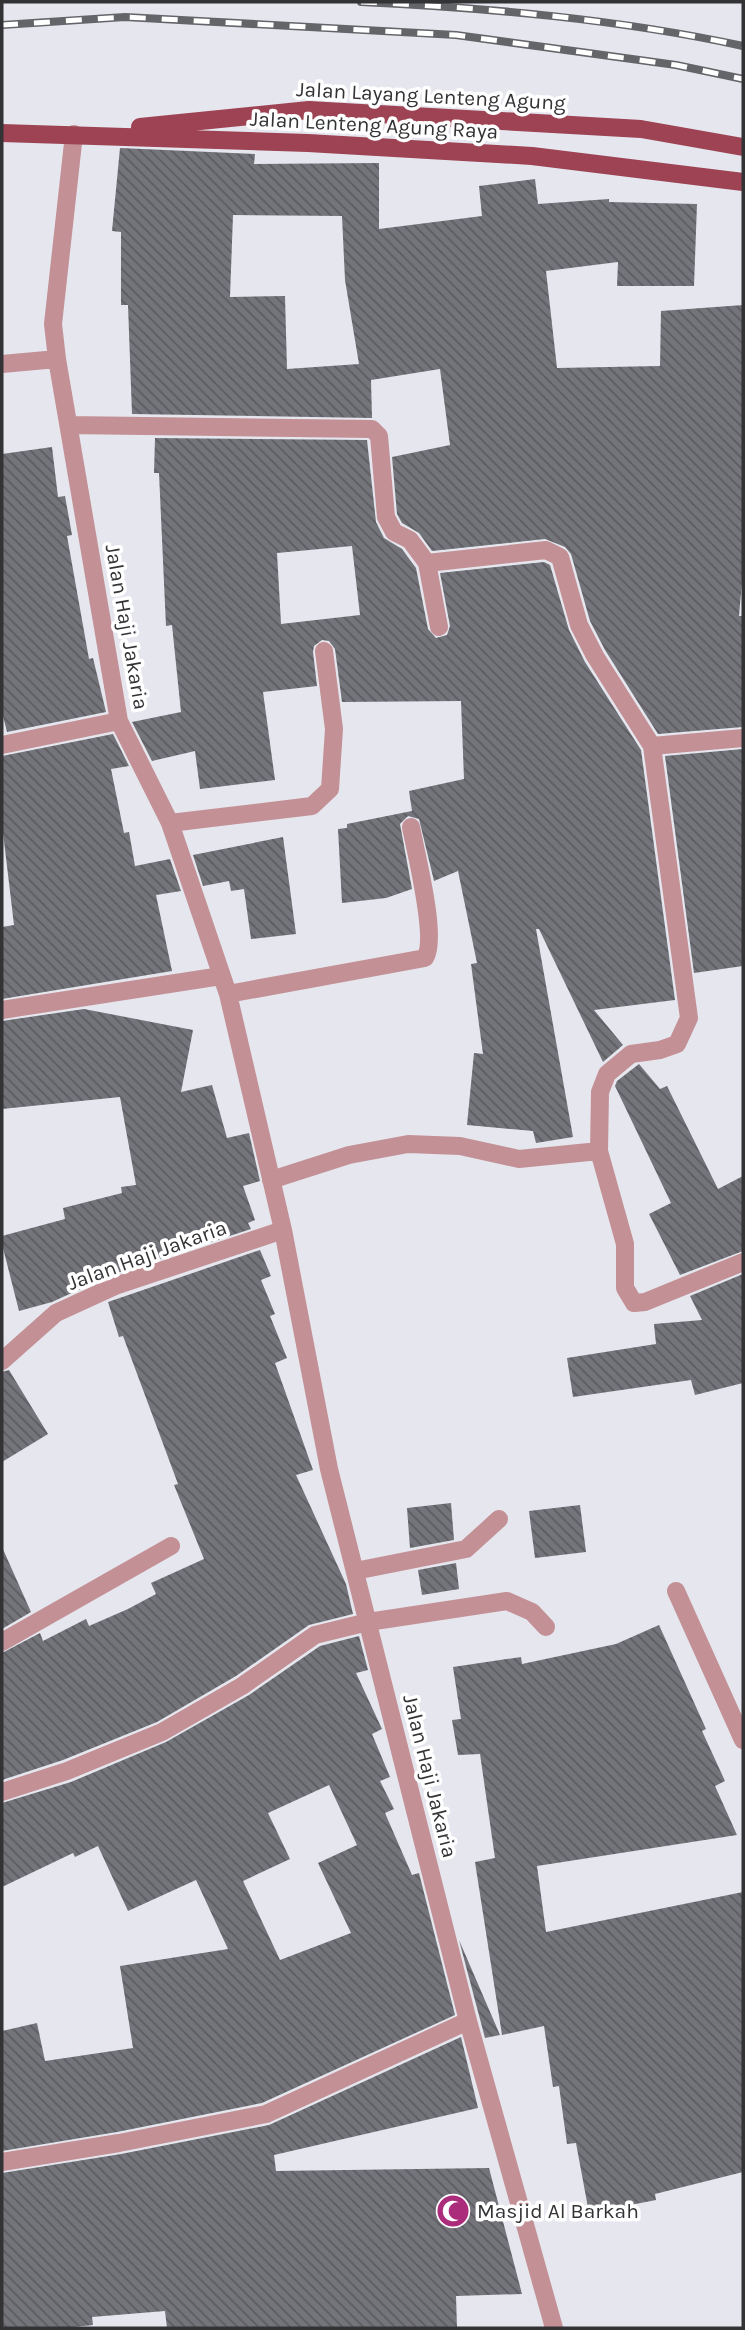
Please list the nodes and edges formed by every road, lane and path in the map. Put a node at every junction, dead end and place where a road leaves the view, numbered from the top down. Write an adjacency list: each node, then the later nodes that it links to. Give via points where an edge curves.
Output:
1 (2, 133): 2 (main road, Jalan Lenteng Agung Raya)
2 (74, 134): 3 (main road, Jalan Layang Lenteng Agung, via 309,110 641,129); 4 (main road, Jalan Lenteng Agung Raya, via 533,156); 5 (street, Jalan Haji Jakaria, via 53,324)
3 (743, 147)
4 (743, 181)
5 (57, 359): 6 (street); 7 (street, Jalan Haji Jakaria)
6 (2, 364)
7 (69, 425): 8 (street, via 372,429 379,436 386,517 394,532 410,540); 11 (street, Jalan Haji Jakaria)
8 (427, 563): 9 (street); 14 (street, via 547,550 560,557 579,625)
9 (439, 627)
10 (324, 651): 15 (street, via 334,729 330,789 324,797 312,806)
11 (119, 721): 13 (street); 15 (street, Jalan Haji Jakaria)
12 (743, 738): 14 (street)
13 (2, 745)
14 (652, 746): 20 (street, via 689,1018 677,1044 631,1054 607,1074 600,1092)
15 (170, 823): 17 (street, Jalan Haji Jakaria)
16 (411, 827): 18 (street, via 430,940 425,958)
17 (221, 976): 18 (street, Jalan Haji Jakaria); 19 (street)
18 (228, 994): 21 (street, Jalan Haji Jakaria)
19 (2, 1010)
20 (599, 1151): 21 (street, via 519,1159 460,1146 408,1144 349,1155); 23 (street, via 625,1244 625,1288 634,1303)
21 (271, 1180): 22 (street, Jalan Haji Jakaria)
22 (283, 1230): 24 (street, Jalan Haji Jakaria, via 103,1291 56,1313); 27 (street, Jalan Haji Jakaria, via 329,1469)
23 (743, 1262)
24 (2, 1361)
25 (499, 1519): 27 (street, via 466,1549)
26 (171, 1546): 31 (street)
27 (355, 1571): 29 (street, Jalan Haji Jakaria)
28 (676, 1591): 32 (street)
29 (368, 1622): 30 (street, via 508,1601 531,1612); 33 (street, via 315,1635 242,1686 162,1732); 34 (street, Jalan Haji Jakaria)
30 (546, 1627)
31 (2, 1642)
32 (743, 1740)
33 (2, 1792)
34 (468, 2021): 35 (street, via 266,2114); 36 (street, Jalan Haji Jakaria)
35 (2, 2162)
36 (554, 2328)

